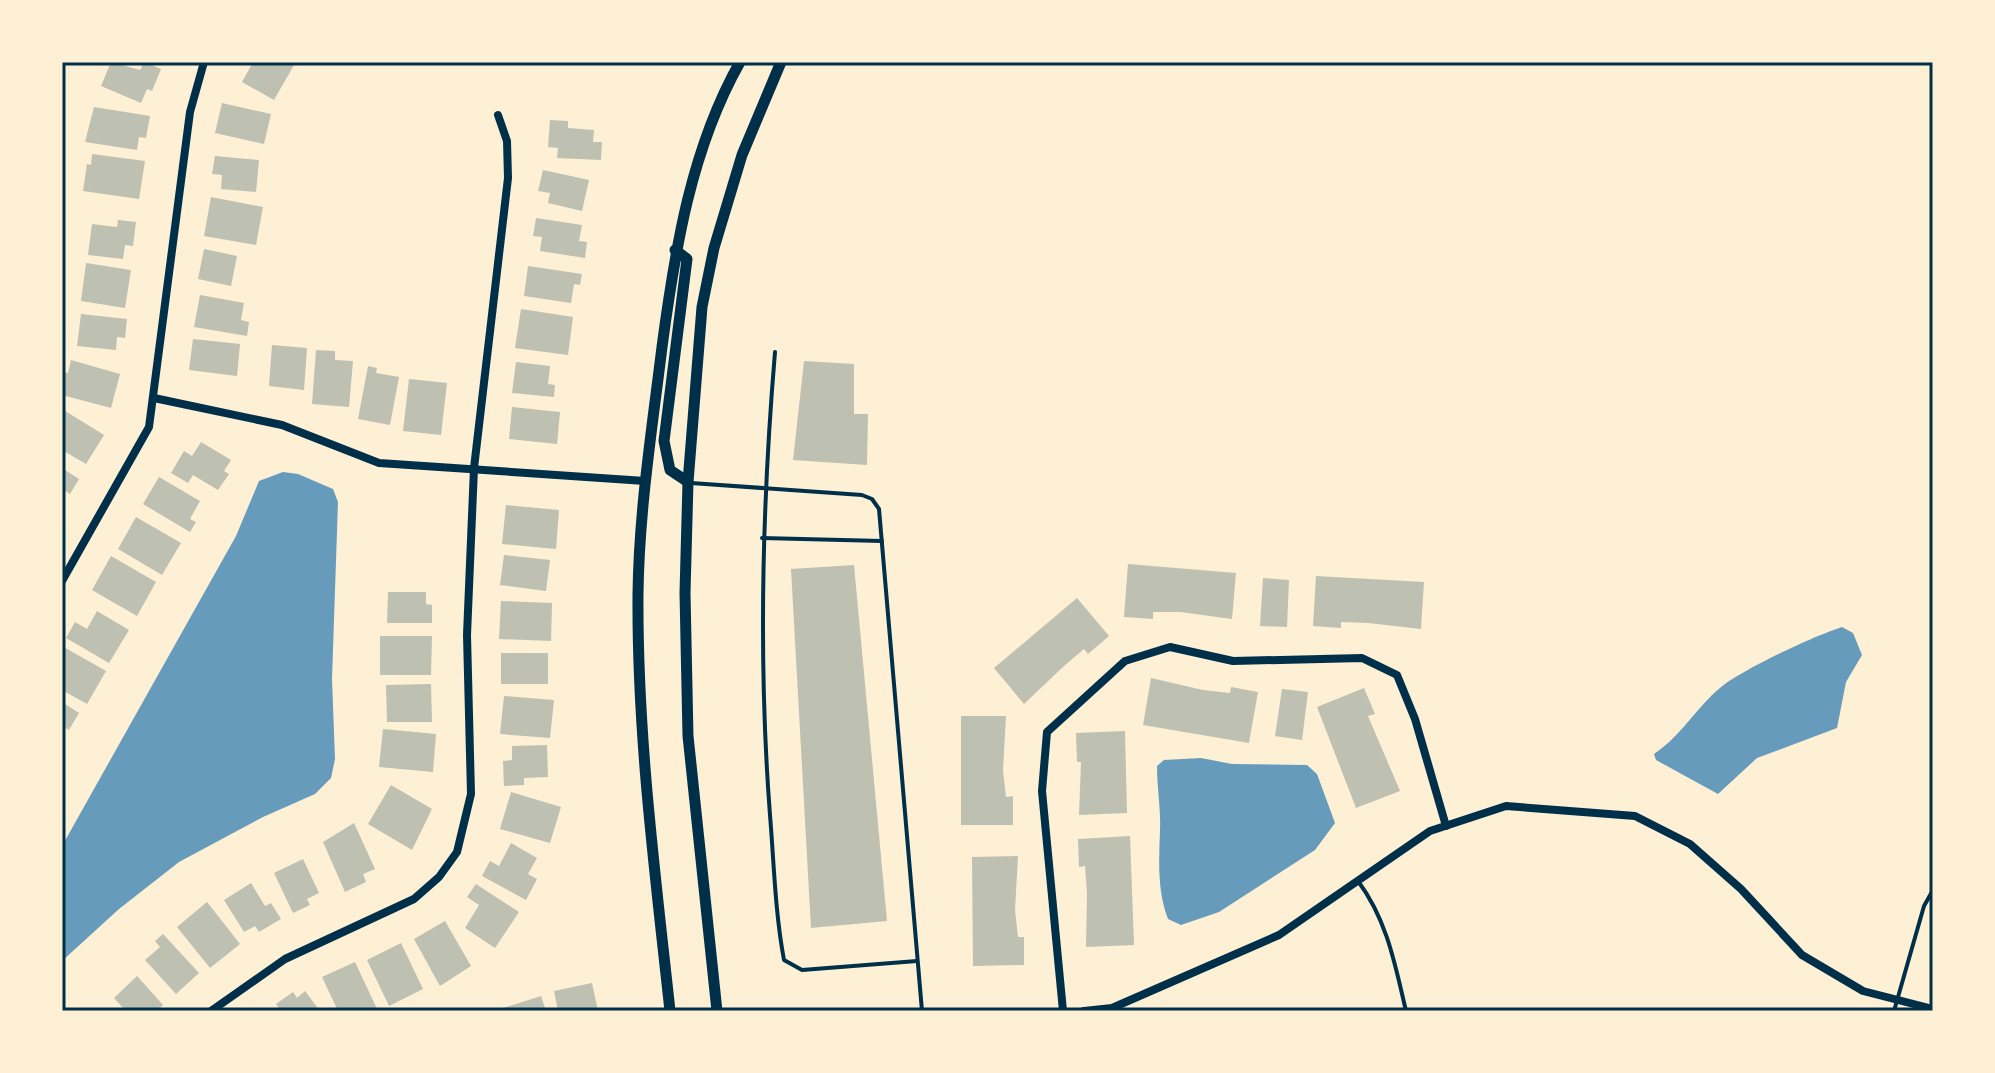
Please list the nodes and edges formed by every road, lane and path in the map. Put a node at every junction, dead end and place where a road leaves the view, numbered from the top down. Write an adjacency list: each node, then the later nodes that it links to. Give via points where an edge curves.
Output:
1 (204, 62): 7 (street, via 190,112)
2 (740, 62): 5 (main road, via 701,155)
3 (781, 62): 10 (main road, via 742,155 714,248 702,307)
4 (498, 115): 8 (street, via 507,141 508,178)
5 (675, 250): 9 (main road); 10 (main road, via 687,259 664,441 670,470)
6 (775, 352): 11 (lane)
7 (154, 398): 8 (street, via 282,425 379,463); 14 (street, via 149,427)
8 (474, 468): 9 (street); 21 (street, via 467,635 471,794 457,852 414,899 285,959)
9 (645, 481): 22 (main road, via 638,592 641,739)
10 (688, 482): 11 (lane); 23 (main road, via 688,736)
11 (763, 489): 12 (lane); 13 (lane, via 872,499 879,509)
12 (762, 538): 13 (lane); 18 (lane, via 765,741 784,960 802,970)
13 (882, 541): 18 (lane)
14 (62, 581)
15 (1446, 826): 16 (street, via 1430,831); 19 (street, via 1506,806 1635,816 1690,844 1802,955 1863,991); 25 (street, via 1397,675 1362,658 1233,661 1170,647 1125,661 1047,732 1042,791)
16 (1358, 881): 26 (street, via 1266,942 1112,1008); 27 (lane, via 1376,904 1387,933)
17 (1933, 890): 19 (lane)
18 (917, 961): 24 (lane)
19 (1898, 1000): 20 (street); 28 (lane)
20 (1933, 1009)
21 (211, 1011)
22 (670, 1011)
23 (717, 1011)
24 (922, 1011)
25 (1063, 1011)
26 (1084, 1011)
27 (1406, 1011)
28 (1894, 1011)

